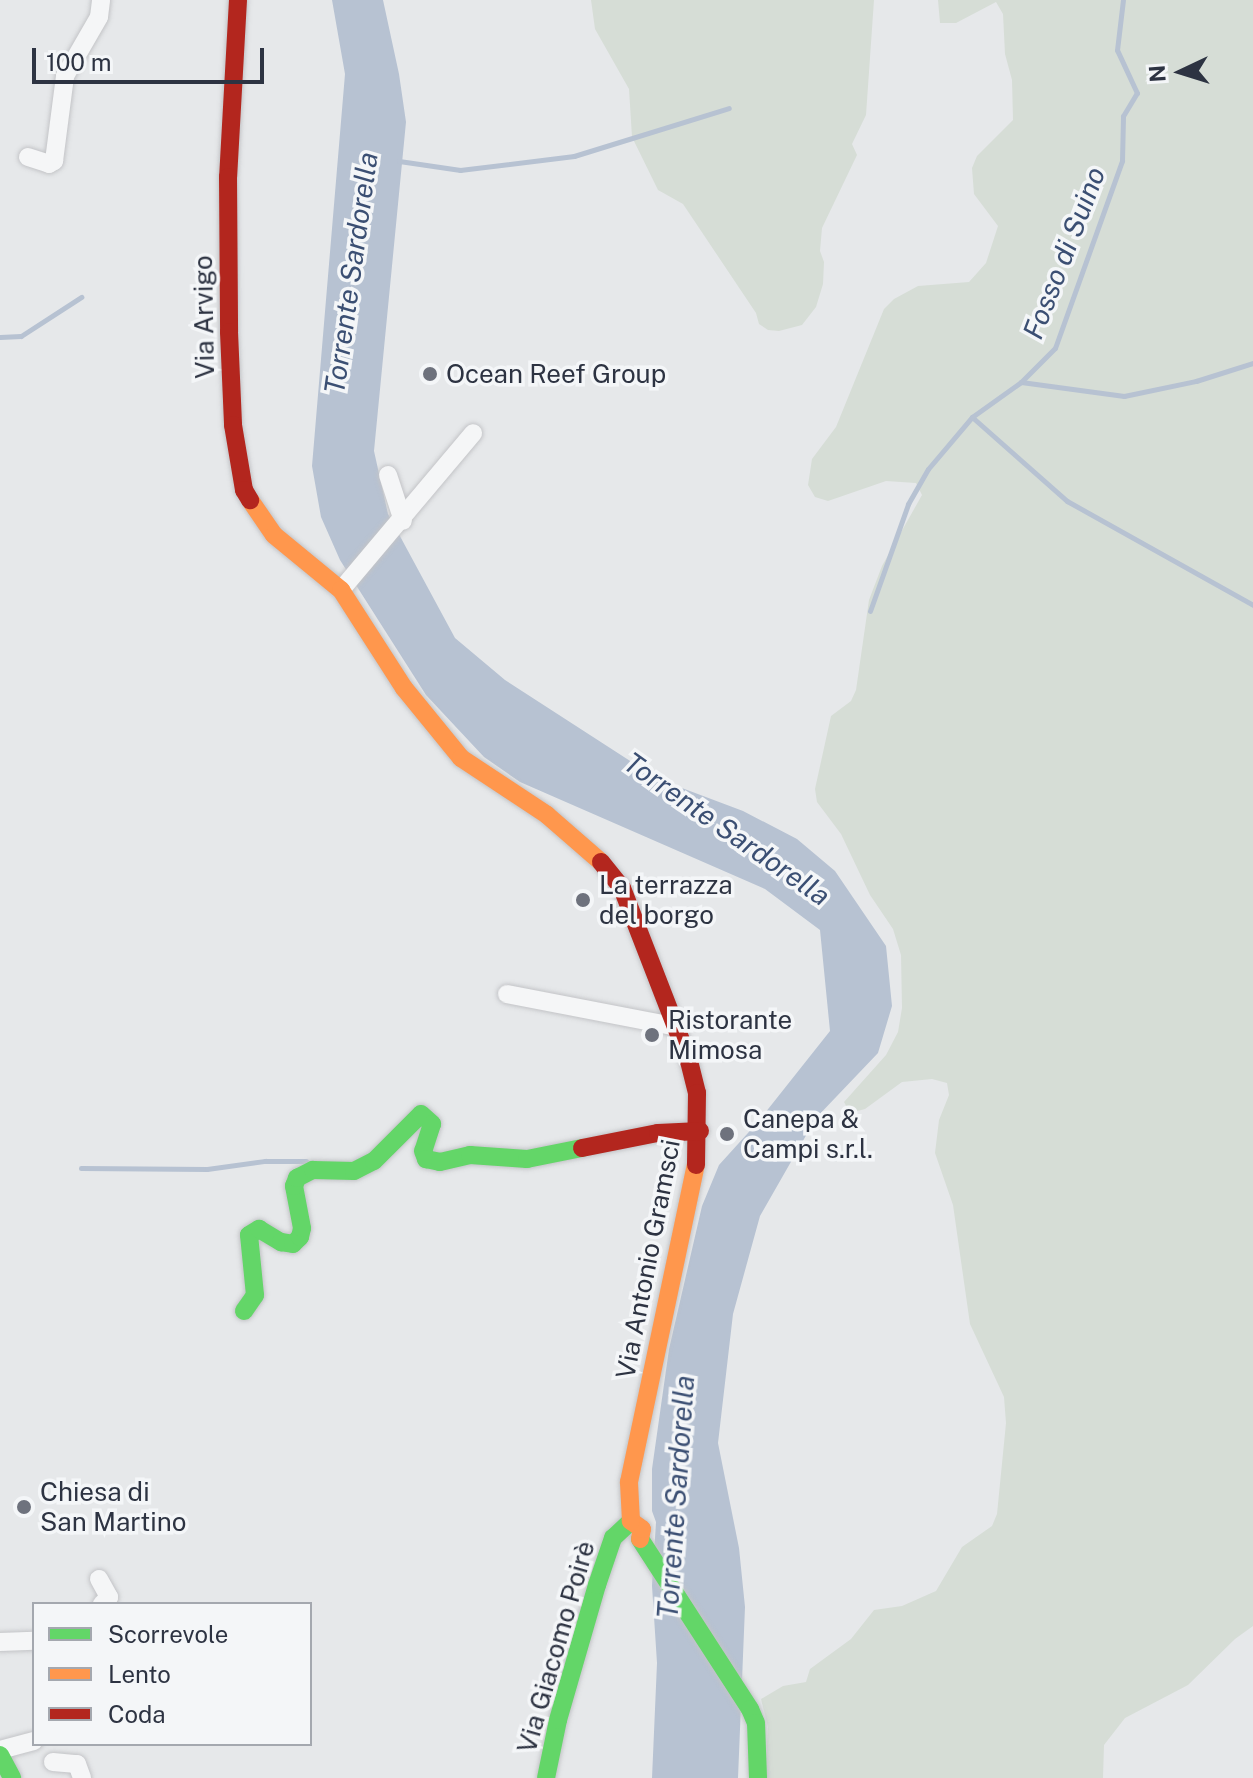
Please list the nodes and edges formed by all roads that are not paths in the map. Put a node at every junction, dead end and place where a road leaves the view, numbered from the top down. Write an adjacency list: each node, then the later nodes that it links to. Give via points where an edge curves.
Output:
1 (101, 0): 3 (street, via 99,17 65,76 54,161)
2 (238, 0): 7 (main road, Via Arvigo, via 228,177 229,332 238,471 263,522)
3 (28, 157)
4 (473, 433): 6 (street)
5 (388, 475): 6 (street)
6 (403, 521): 7 (street)
7 (344, 588): 8 (main road, Via Arvigo, via 404,688)
8 (461, 758): 10 (main road, Via Antonio Gramsci, via 547,815 600,860 622,888)
9 (507, 994): 10 (street)
10 (679, 1027): 11 (main road, Via Antonio Gramsci, via 697,1093)
11 (700, 1131): 12 (main road, via 658,1133 527,1159 470,1155 440,1162 426,1159 423,1151 432,1124 421,1114 364,1166 354,1171 313,1170 297,1178 300,1237 293,1244 259,1229 249,1235 255,1295); 13 (main road, Via Antonio Gramsci)
12 (244, 1311)
13 (633, 1455): 14 (main road, Via Giacomo Poirè)
14 (625, 1526): 24 (main road, Via Giacomo Poirè, via 611,1543 597,1585); 25 (main road, Via Giacomo Poirè, via 627,1543 644,1548 750,1709 756,1723)
15 (99, 1579): 16 (street, via 109,1597)
16 (104, 1602)
17 (32, 1641): 18 (street)
18 (0, 1642)
19 (32, 1742): 20 (street)
20 (0, 1752): 22 (main road)
21 (53, 1762): 23 (street, via 77,1764)
22 (12, 1778)
23 (82, 1778)
24 (546, 1778)
25 (758, 1778)

